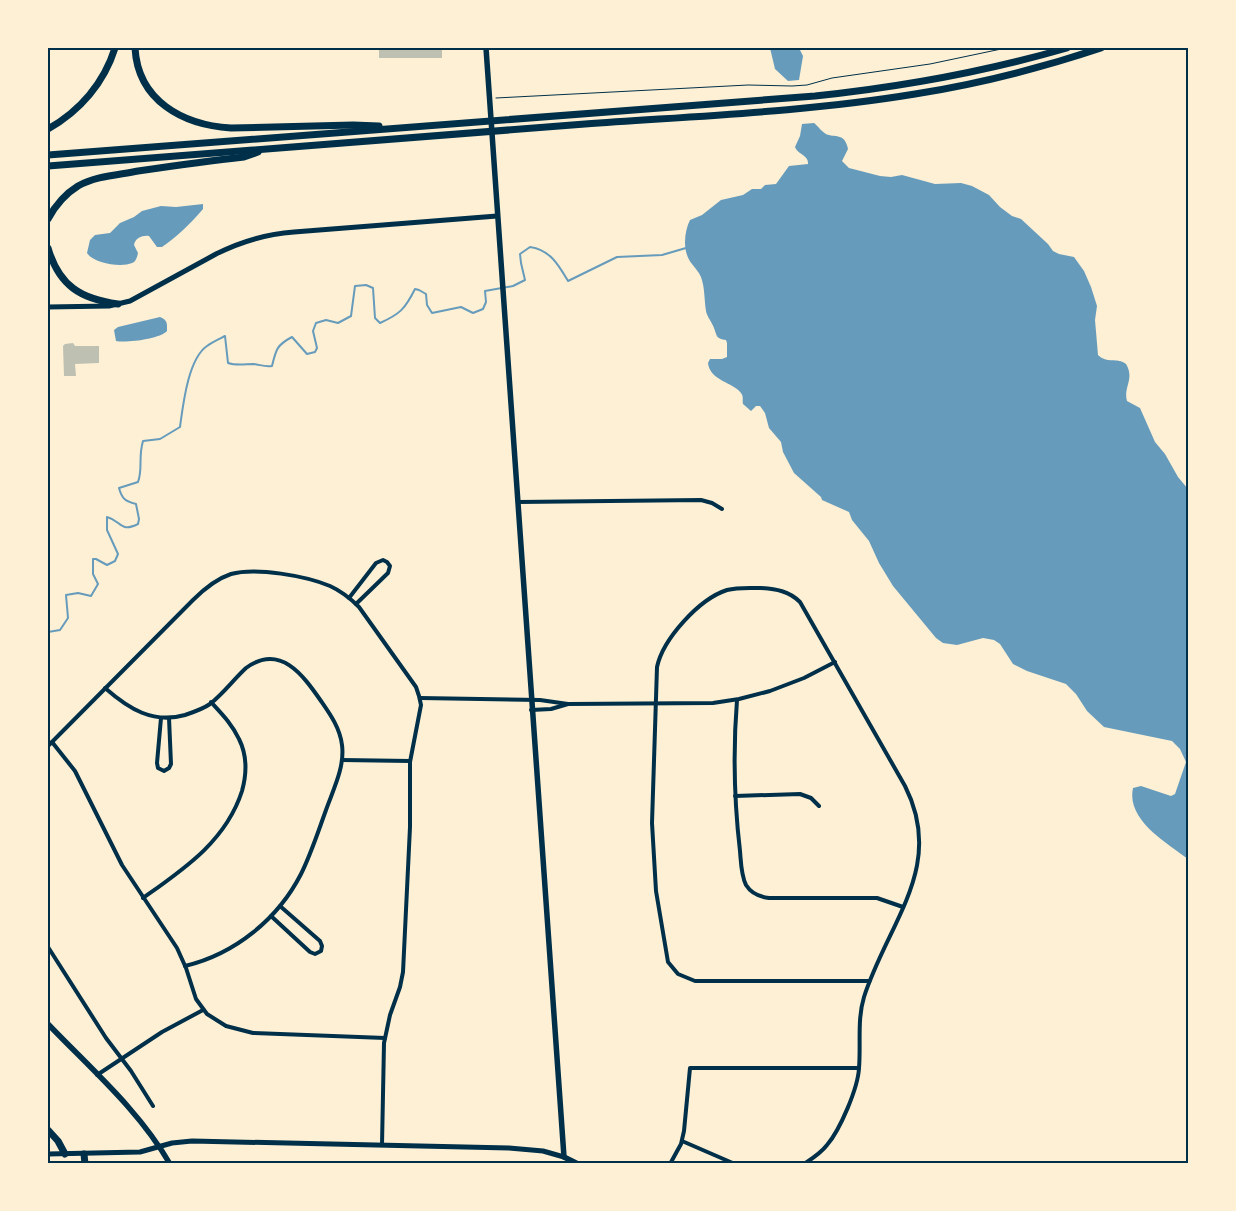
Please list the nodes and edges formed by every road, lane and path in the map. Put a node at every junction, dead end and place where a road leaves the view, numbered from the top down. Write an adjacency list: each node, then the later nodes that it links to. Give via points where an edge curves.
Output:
1 (115, 48): 8 (highway, via 92,92)
2 (135, 48): 9 (highway, via 139,71 151,93 169,109 195,121 231,128 359,125)
3 (486, 48): 7 (main road)
4 (1006, 48): 7 (path, via 807,85)
5 (1067, 48): 9 (highway, via 978,71 878,89)
6 (1101, 48): 10 (highway, via 1003,76 905,96 796,108)
7 (489, 98): 13 (main road)
8 (48, 129)
9 (389, 129): 11 (highway)
10 (264, 150): 12 (highway); 14 (highway, via 244,157 92,180 71,191)
11 (48, 155)
12 (48, 166)
13 (497, 216): 16 (street, via 261,236 231,246 138,298); 18 (main road)
14 (48, 220)
15 (48, 248): 16 (highway, via 57,272 69,286 89,297)
16 (118, 304): 17 (street)
17 (48, 307)
18 (518, 502): 19 (street, via 701,500); 25 (main road)
19 (722, 509)
20 (349, 598): 21 (street); 21 (street, via 376,563 387,562 390,566 388,573); 23 (street, via 323,584 273,572 251,571 225,576 200,593)
21 (356, 604): 24 (street, via 416,687)
22 (835, 662): 26 (street, via 786,686); 29 (street, via 803,606 794,597 774,589 731,589 702,604 666,643 657,667); 41 (street, via 905,786 916,812 919,860)
23 (106, 688): 31 (street, via 133,709); 33 (street)
24 (420, 698): 25 (street); 36 (street)
25 (531, 700): 28 (street); 30 (main road)
26 (737, 700): 29 (street, via 708,704); 37 (street)
27 (212, 702): 32 (street, via 195,712); 35 (street, via 252,664 268,659 284,662 304,678 333,719 341,738); 39 (street, via 232,725 242,745 245,768 240,795 226,824 209,847)
28 (568, 704): 29 (street); 30 (street)
29 (655, 704): 45 (street, via 653,862 667,957 674,970 686,979 698,981)
30 (531, 710): 60 (main road)
31 (161, 718): 32 (street); 32 (street, via 157,763 158,768 164,771 171,764)
32 (169, 718)
33 (52, 742): 34 (street); 39 (street, via 75,771 119,859)
34 (48, 746)
35 (342, 760): 36 (street); 40 (street, via 307,860 296,884)
36 (410, 760): 48 (street, via 404,966)
37 (735, 796): 38 (street, via 800,794); 41 (street, via 743,876 748,886 760,896 877,898)
38 (820, 806)
39 (143, 898): 44 (street)
40 (280, 906): 42 (street); 42 (street, via 320,941 320,951 316,954 310,952)
41 (903, 906): 45 (street)
42 (271, 916): 44 (street, via 228,949)
43 (48, 947): 49 (street)
44 (186, 966): 46 (street, via 196,999)
45 (870, 981): 50 (street, via 860,1014)
46 (203, 1010): 48 (street, via 223,1025 253,1033); 49 (street)
47 (48, 1024): 51 (main road)
48 (385, 1038): 55 (street)
49 (121, 1058): 51 (street); 52 (street)
50 (860, 1068): 54 (street, via 690,1068); 66 (street, via 856,1086 834,1136)
51 (97, 1075): 56 (main road)
52 (153, 1106)
53 (48, 1130): 58 (highway)
54 (682, 1141): 64 (street); 65 (street)
55 (382, 1145): 56 (street, via 188,1141); 60 (street, via 519,1148 543,1151)
56 (159, 1146): 59 (street, via 140,1152); 62 (main road)
57 (48, 1154): 58 (street)
58 (65, 1154): 59 (street)
59 (84, 1154): 61 (highway)
60 (564, 1160): 63 (main road)
61 (85, 1164)
62 (170, 1164)
63 (578, 1164)
64 (670, 1164)
65 (735, 1164)
66 (804, 1164)

